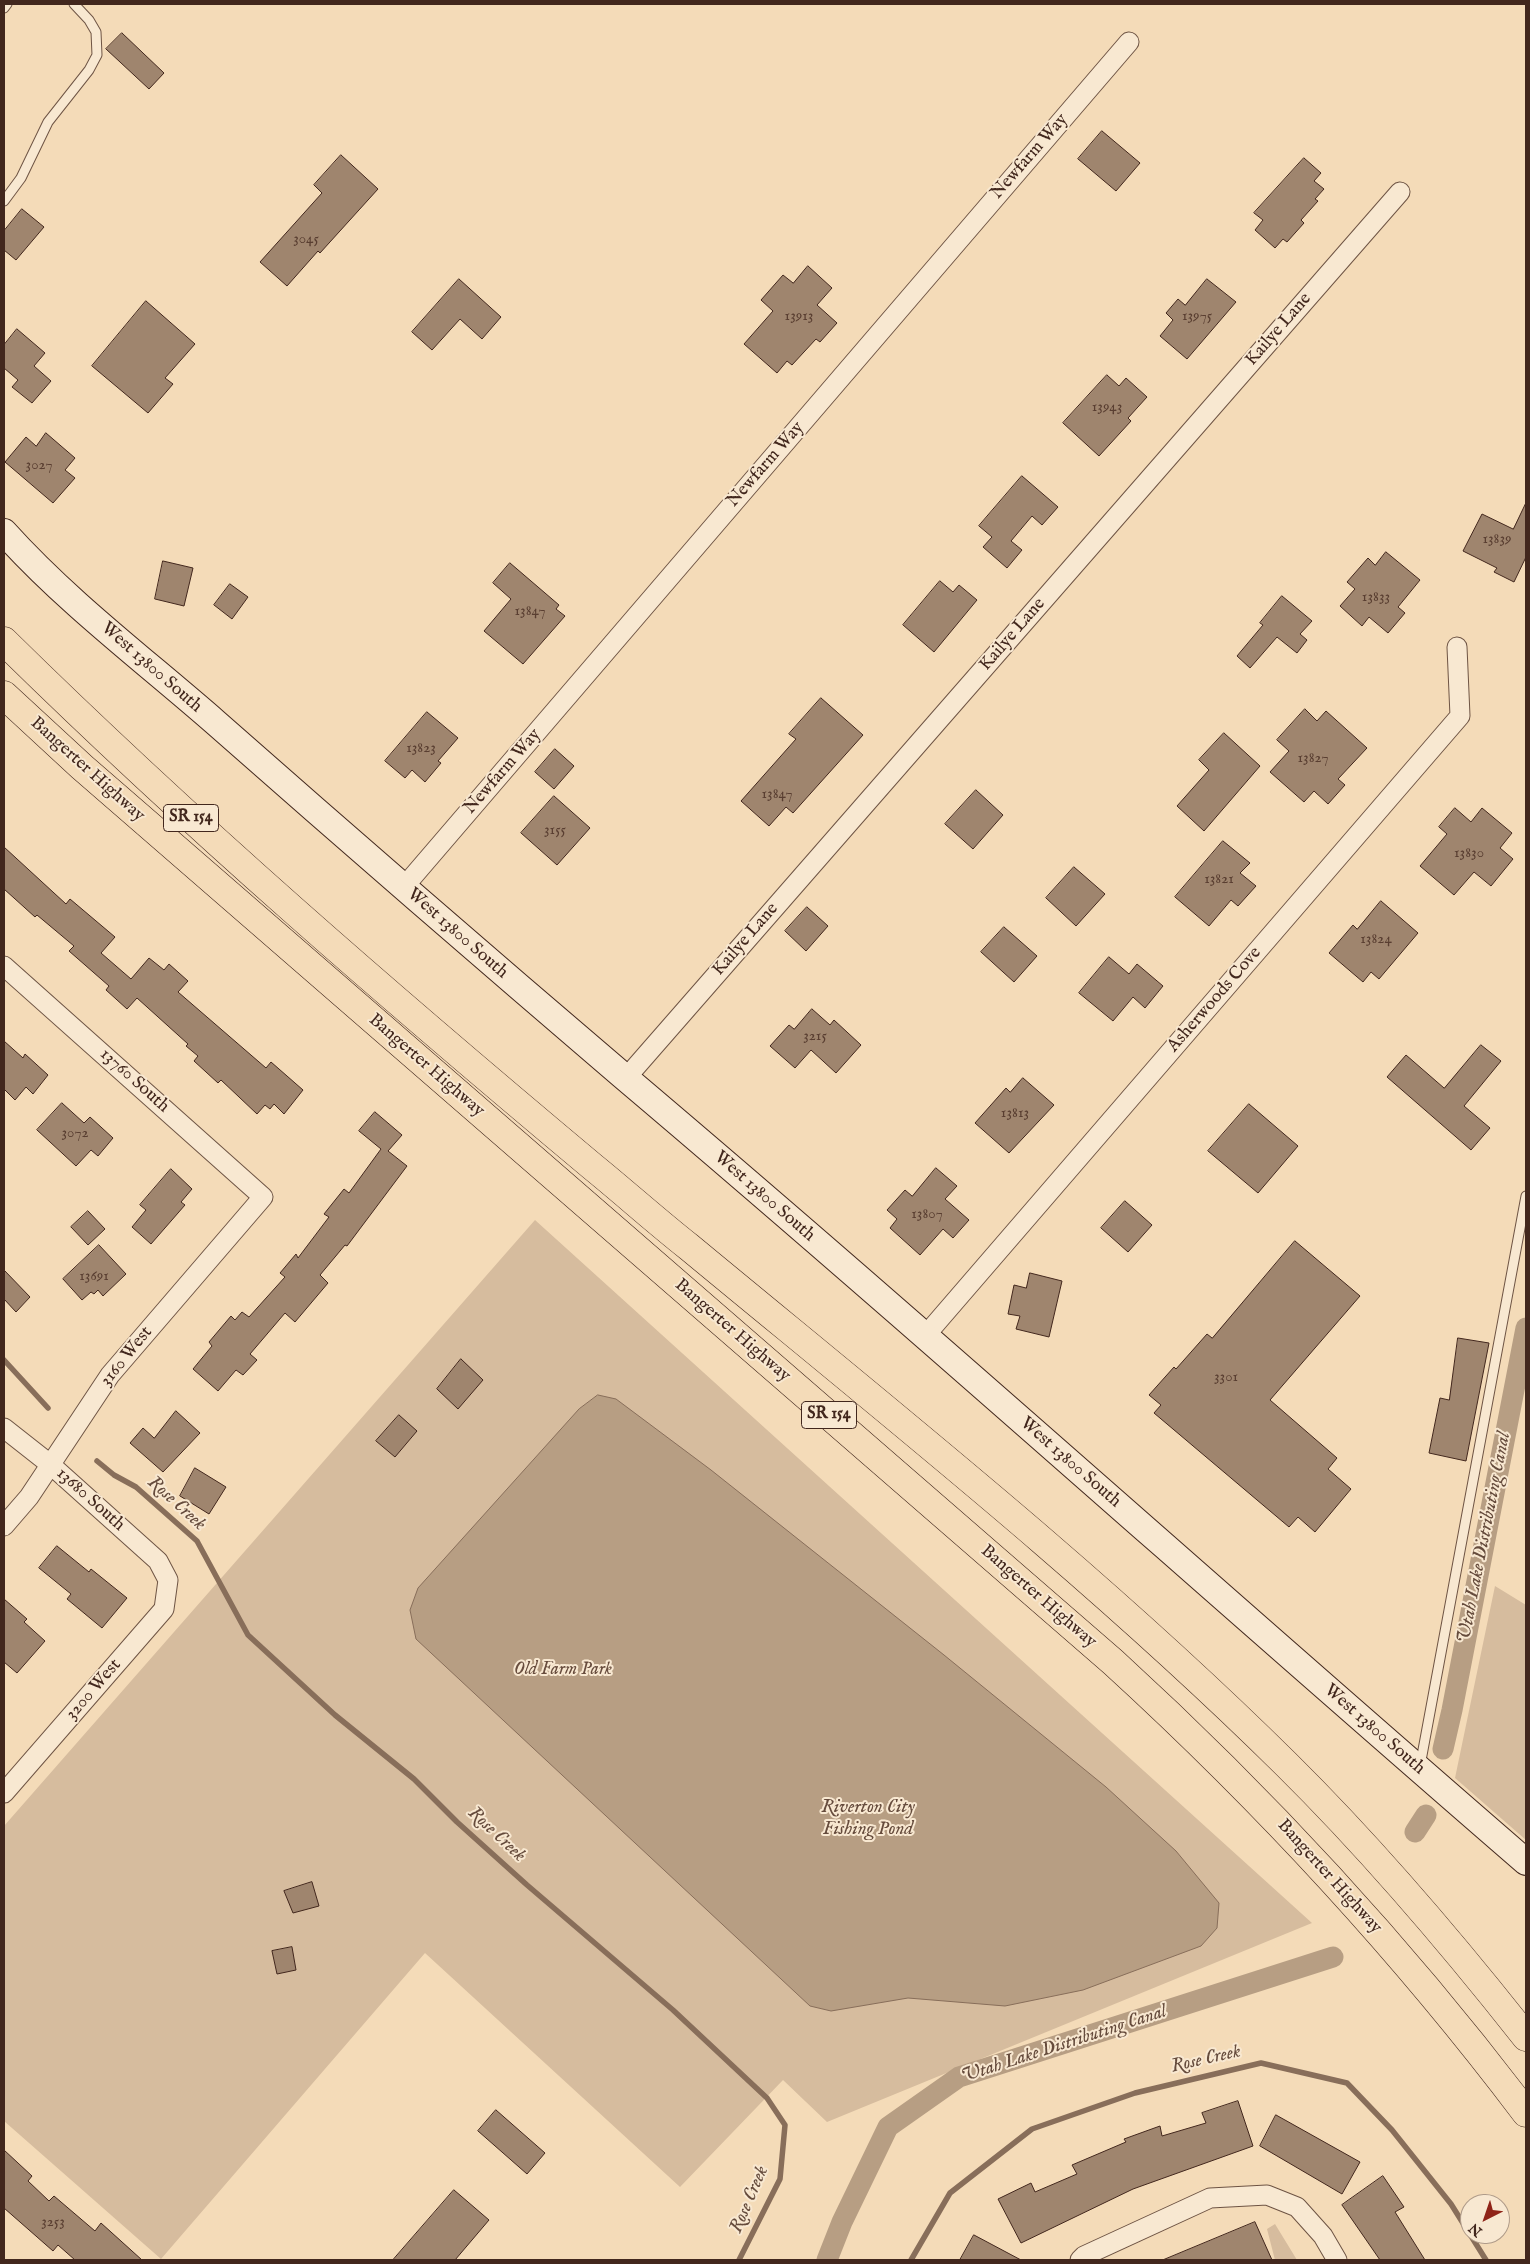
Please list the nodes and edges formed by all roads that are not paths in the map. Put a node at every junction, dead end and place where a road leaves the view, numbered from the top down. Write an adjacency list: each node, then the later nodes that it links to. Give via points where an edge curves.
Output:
1 (7, 4): 3 (lane)
2 (74, 4): 6 (lane, via 96,32 97,55 48,122 21,178)
3 (4, 8)
4 (1129, 42): 13 (street, Newfarm Way)
5 (1400, 192): 15 (street, Kailye Lane)
6 (4, 201)
7 (4, 532): 13 (street, West 13800 South, via 62,591)
8 (4, 640): 26 (highway, Bangerter Highway / SR 154, via 232,856 357,967 682,1242 959,1470 1185,1668 1290,1768 1352,1833 1447,1940)
9 (1457, 647): 18 (street, Asherwoods Cove, via 1460,716)
10 (4, 695): 12 (highway, Bangerter Highway / SR 154)
11 (4, 707): 12 (highway)
12 (82, 767): 27 (highway, Bangerter Highway / SR 154, via 1168,1712 1348,1896 1452,2018)
13 (403, 888): 15 (street, West 13800 South)
14 (4, 966): 17 (street, 13760 South)
15 (626, 1078): 18 (street, West 13800 South)
16 (1526, 1196): 23 (lane)
17 (263, 1197): 20 (street, 3160 West, via 110,1375)
18 (925, 1336): 23 (street, West 13800 South)
19 (4, 1428): 20 (street, 13680 South)
20 (51, 1465): 21 (street, 3160 West); 22 (street, 13680 South, via 158,1561)
21 (4, 1526)
22 (168, 1580): 24 (street, 3200 West, via 164,1610)
23 (1419, 1770): 25 (street, West 13800 South)
24 (4, 1793)
25 (1526, 1862)
26 (1526, 2037)
27 (1526, 2113)
28 (1080, 2260): 29 (street, via 1210,2198 1268,2194 1297,2207 1323,2236)
29 (1337, 2260)

